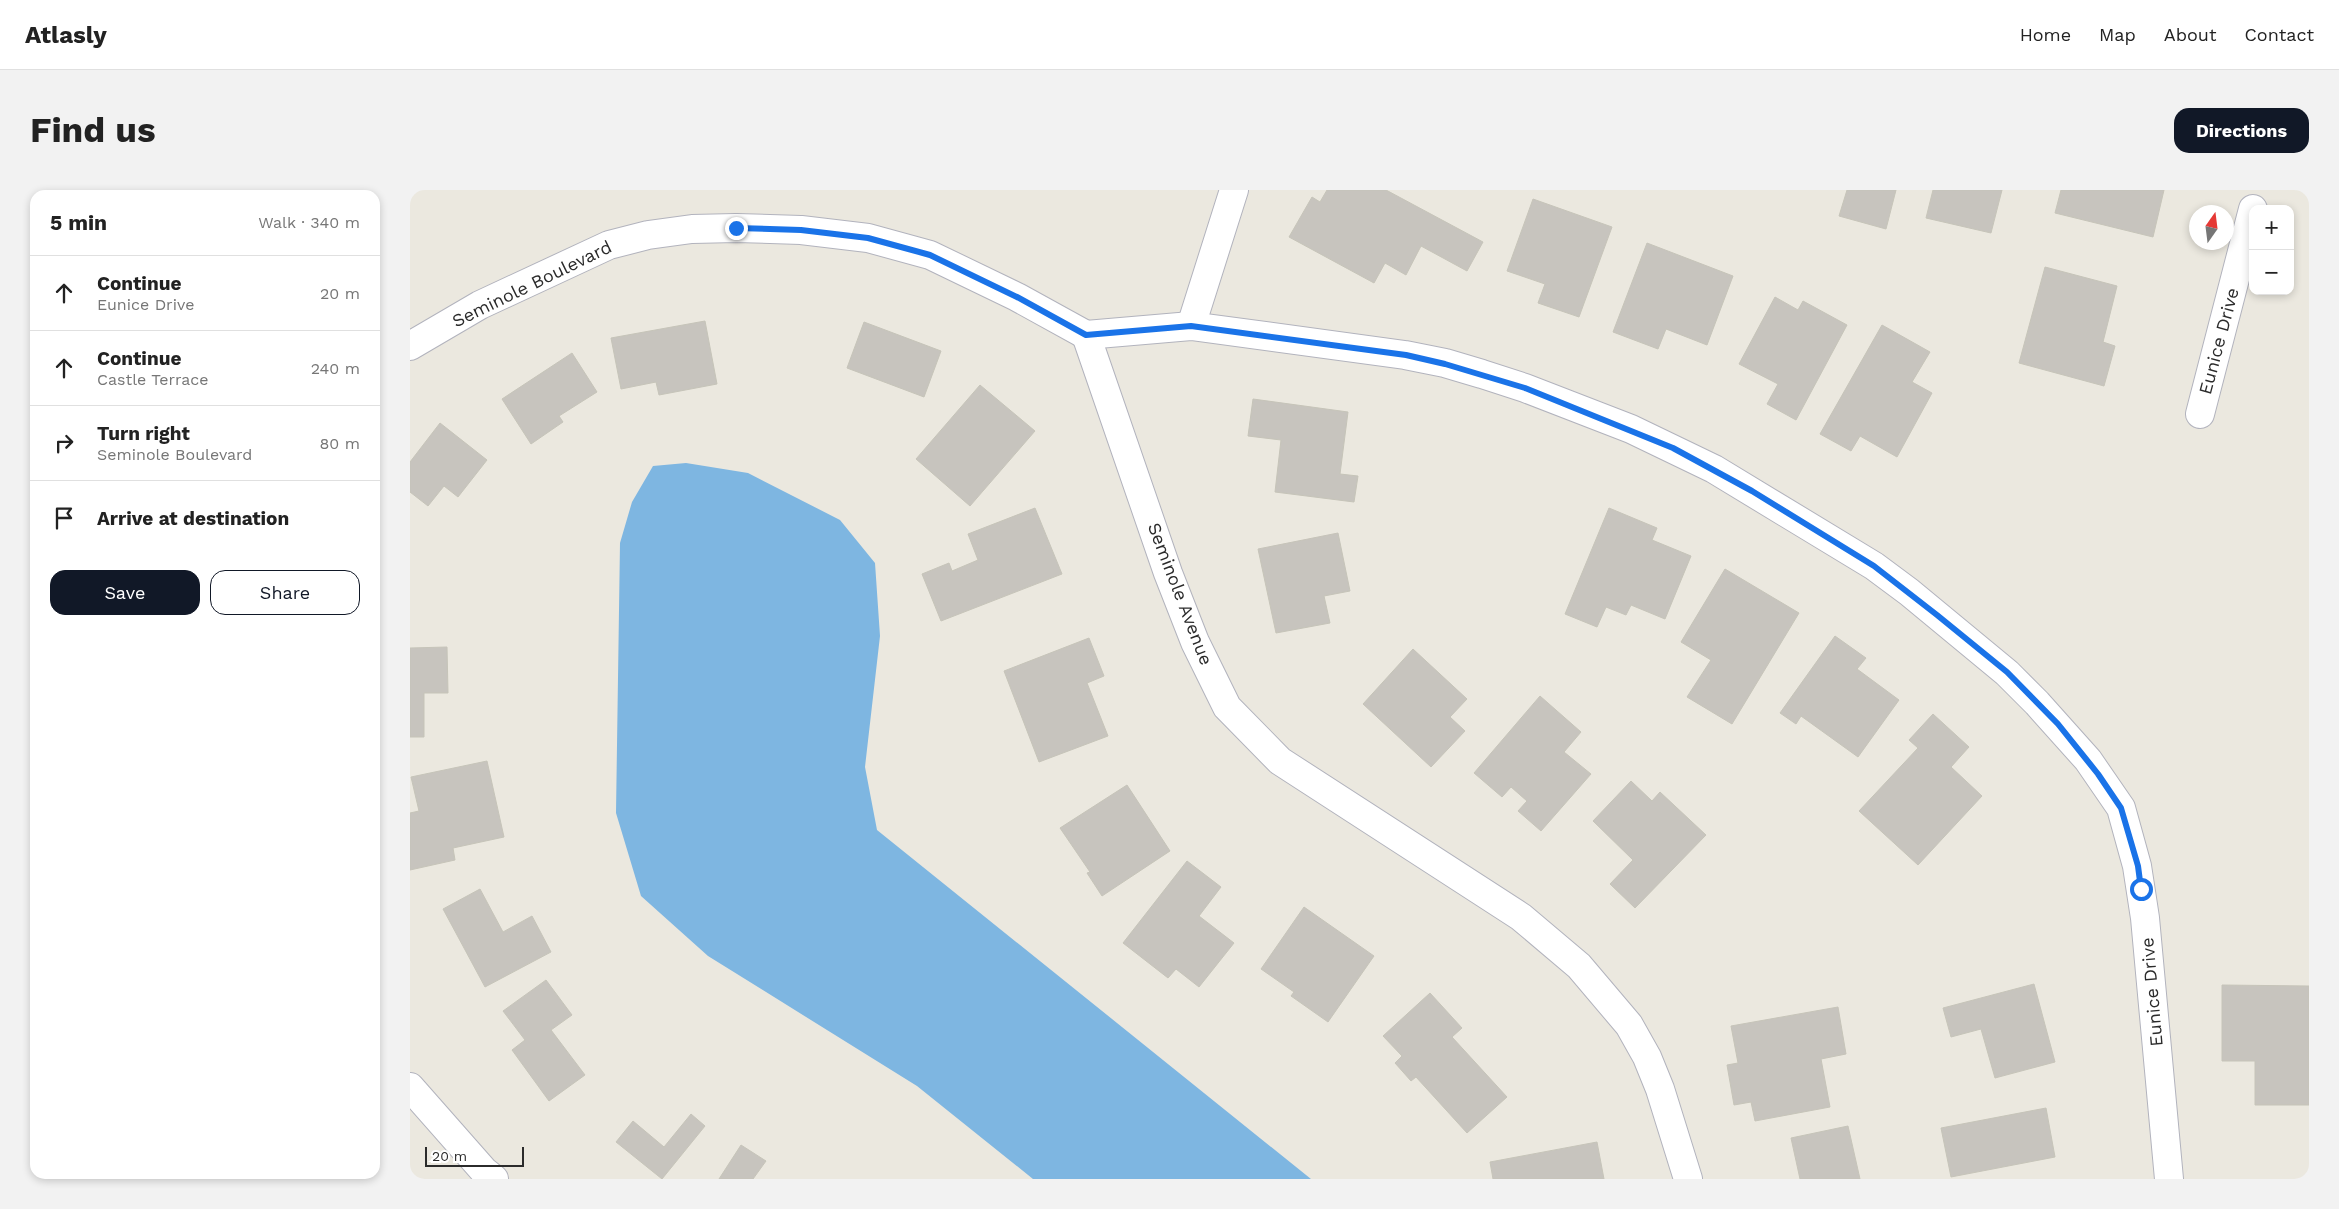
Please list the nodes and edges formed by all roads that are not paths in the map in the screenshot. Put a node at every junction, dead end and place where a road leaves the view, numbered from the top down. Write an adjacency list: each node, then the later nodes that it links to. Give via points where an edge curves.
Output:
1 (1234, 190): 5 (street)
2 (2258, 190): 3 (street, Eunice Drive)
3 (2254, 205)
4 (2249, 224): 8 (street, Eunice Drive)
5 (1191, 326): 6 (street, Eunice Drive); 12 (street, Eunice Drive, via 1406,355 1445,364 1525,388 1656,441 1714,469 1874,566 2007,672 2058,724 2121,808 2138,866 2145,918)
6 (1086, 335): 7 (street, Seminole Boulevard, via 930,255 868,238 801,230 736,228 692,229 609,245 480,305); 11 (street, Seminole Avenue, via 1168,573 1195,642 1228,706 1246,729 1280,761 1521,917 1579,966 1629,1025 1647,1057)
7 (410, 346)
8 (2200, 414)
9 (410, 1086): 10 (street)
10 (494, 1179)
11 (1688, 1179)
12 (2169, 1179)

